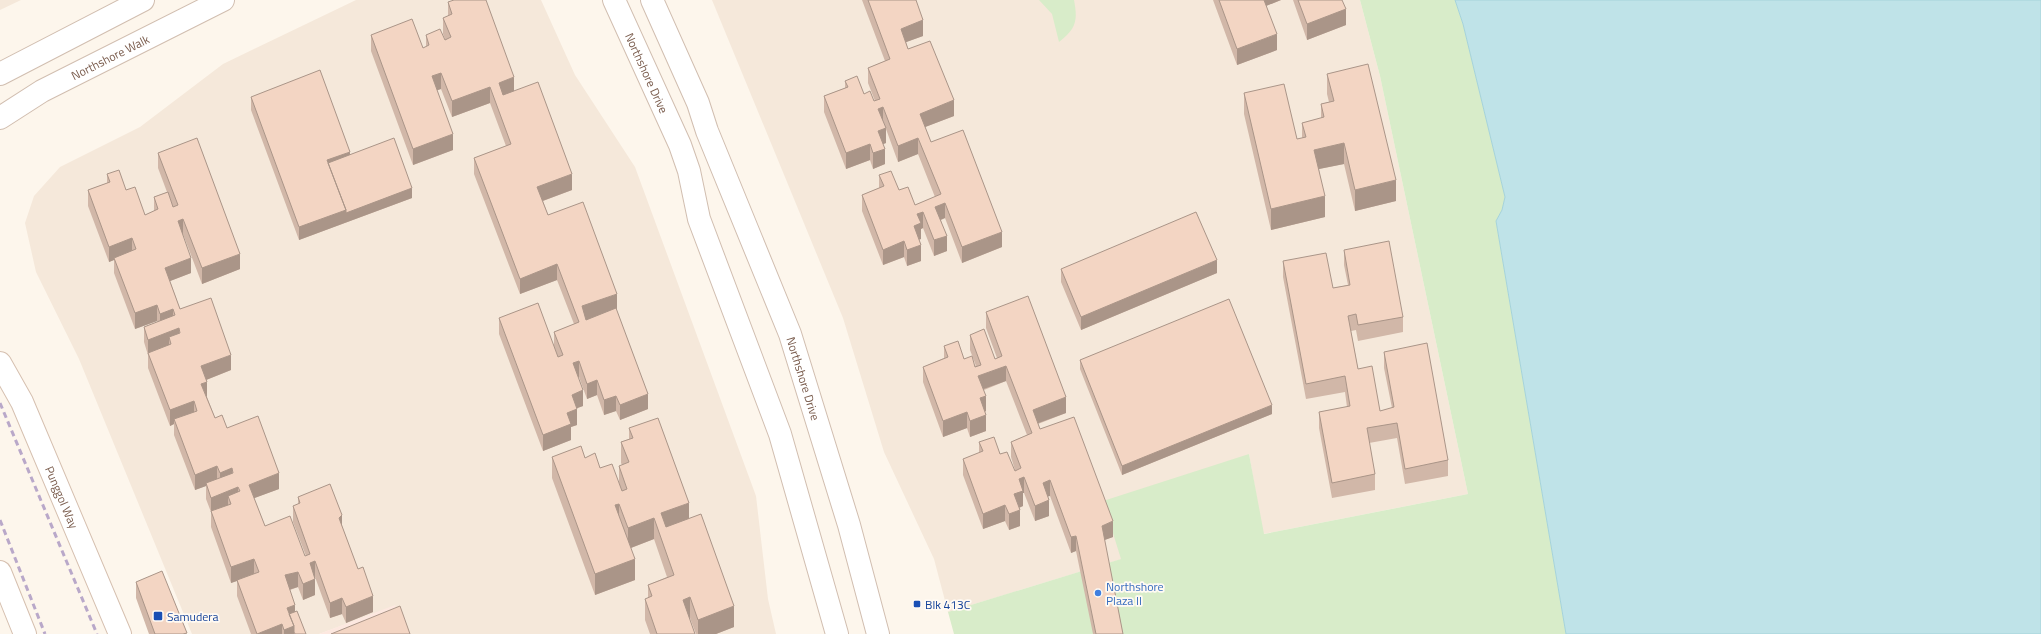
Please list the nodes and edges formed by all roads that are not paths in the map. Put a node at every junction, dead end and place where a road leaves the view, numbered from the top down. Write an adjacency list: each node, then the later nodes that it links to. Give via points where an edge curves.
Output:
1 (143, 0): 5 (street)
2 (223, 0): 6 (street, Northshore Walk, via 42,91)
3 (614, 0): 8 (street, Northshore Drive)
4 (652, 0): 7 (street, Northshore Drive, via 698,103)
5 (0, 74)
6 (0, 118)
7 (707, 131): 8 (street); 14 (street, Northshore Drive, via 790,334 850,525)
8 (680, 145): 13 (street, Northshore Drive, via 689,171 699,219 780,434)
9 (0, 363): 12 (street, Punggol Way, via 22,402)
10 (0, 572): 11 (street)
11 (25, 634)
12 (120, 634)
13 (837, 634)
14 (878, 634)

